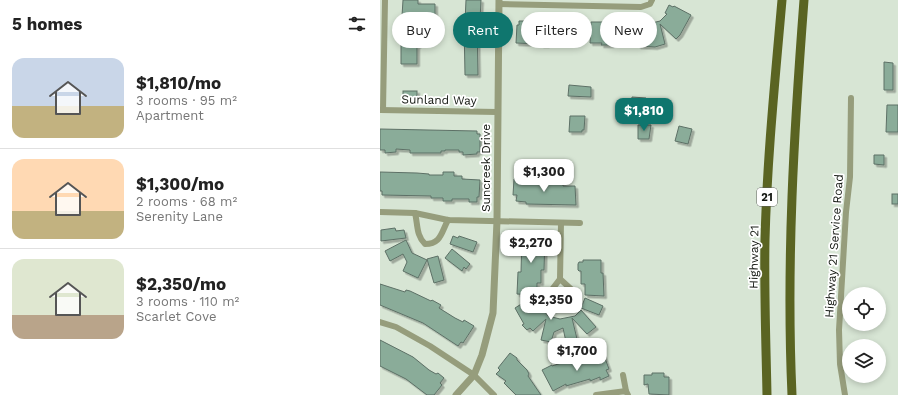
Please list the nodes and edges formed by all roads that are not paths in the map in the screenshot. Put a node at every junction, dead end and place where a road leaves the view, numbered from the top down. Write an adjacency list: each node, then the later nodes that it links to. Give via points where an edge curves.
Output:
1 (385, 0): 7 (street)
2 (652, 0): 5 (street, via 650,4 641,7)
3 (782, 0): 23 (main road, Highway 21 / 21, via 767,193)
4 (804, 0): 24 (main road, 21, via 792,191)
5 (499, 2): 8 (street, Suncreek Drive)
6 (851, 98): 25 (street, Highway 21 Service Road, via 850,177 839,330 840,364)
7 (382, 110): 8 (street, Sunland Way)
8 (497, 112): 12 (street, Suncreek Drive)
9 (380, 212): 10 (street)
10 (416, 213): 11 (street); 11 (street, via 417,233 424,244 433,244 439,240)
11 (448, 220): 12 (street)
12 (497, 221): 13 (street); 17 (street, Suncreek Drive, via 493,313)
13 (561, 223): 14 (street); 15 (street)
14 (580, 223)
15 (560, 279)
16 (380, 322): 17 (street, via 396,327 430,346)
17 (474, 375): 20 (street, Suncreek Drive); 21 (street)
18 (623, 375): 19 (street)
19 (627, 393): 22 (street)
20 (456, 395)
21 (494, 395)
22 (596, 395)
23 (767, 395)
24 (792, 395)
25 (845, 395)

